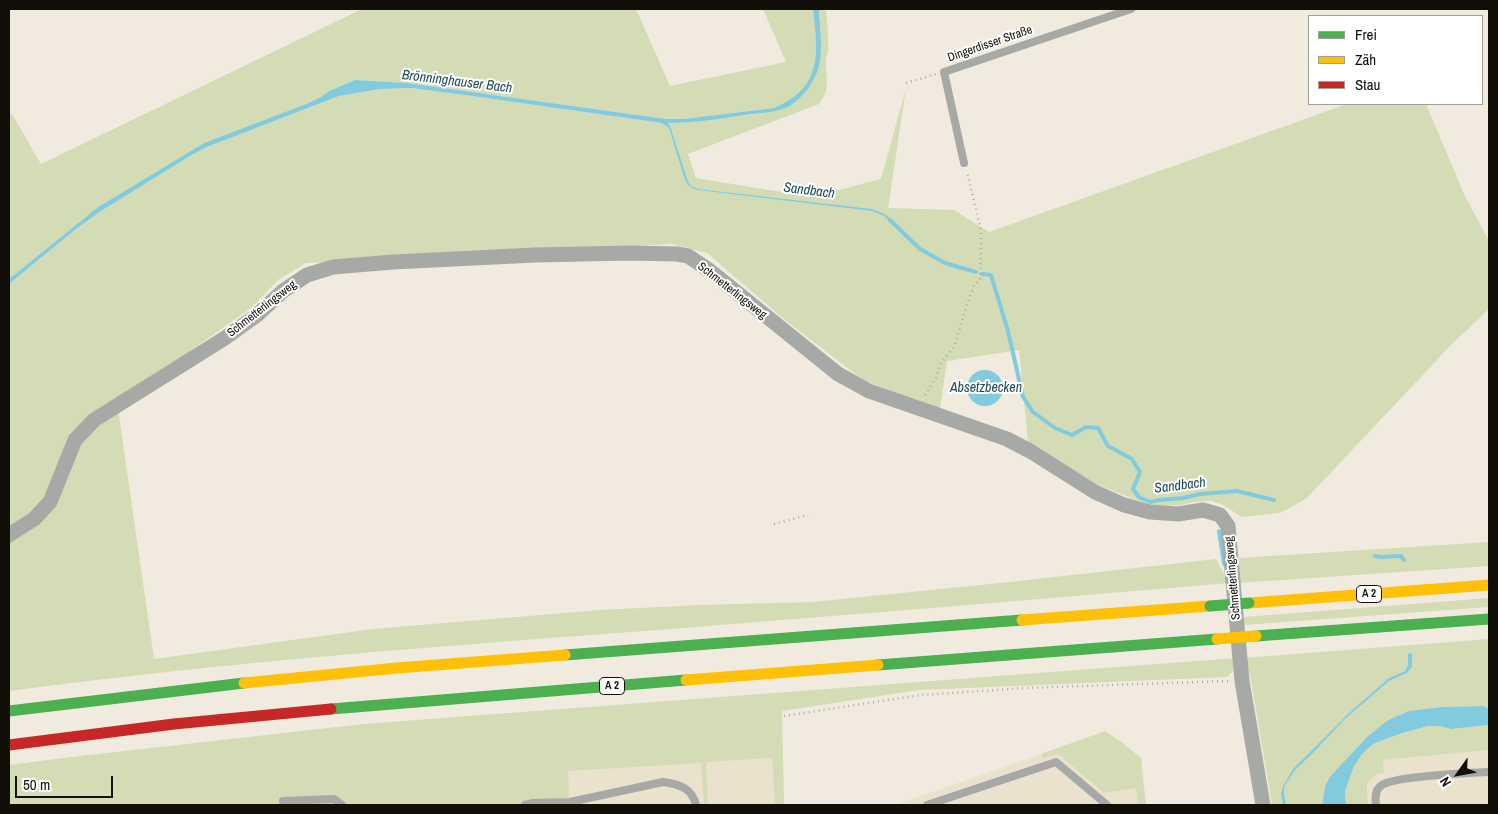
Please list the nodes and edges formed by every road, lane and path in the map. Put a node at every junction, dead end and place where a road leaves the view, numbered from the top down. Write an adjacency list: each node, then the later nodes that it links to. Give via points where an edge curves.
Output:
1 (1131, 9): 2 (lane, Dingerdisser Straße)
2 (944, 72): 3 (path); 4 (lane, Dingerdisser Straße)
3 (906, 83)
4 (964, 163): 5 (path, via 982,239 980,279 974,286 955,345 940,364 936,378)
5 (916, 407): 8 (street, Schmetterlingsweg, via 869,391 838,374 688,256 631,253 535,255 333,267 307,275 225,338 94,420 75,440 50,502); 11 (street, Schmetterlingsweg, via 1007,439 1095,492 1124,505 1150,512 1178,514 1204,510 1220,515 1228,526)
6 (808, 515): 7 (path)
7 (774, 524)
8 (9, 535)
9 (1489, 585): 12 (highway, A 2, bridge, via 397,668 222,684)
10 (1489, 619): 14 (highway, A 2, bridge, via 388,703)
11 (1242, 681): 13 (path, via 920,695); 22 (street, Schmetterlingsweg)
12 (9, 711)
13 (784, 716)
14 (9, 744)
15 (1489, 772): 23 (lane, via 1396,780 1382,785 1375,796)
16 (283, 802): 17 (lane, via 334,800)
17 (342, 805)
18 (525, 805): 19 (lane, via 570,802 663,782 676,783 687,789)
19 (696, 805)
20 (927, 805): 21 (lane, via 1056,762)
21 (1107, 805)
22 (1263, 805)
23 (1376, 805)

